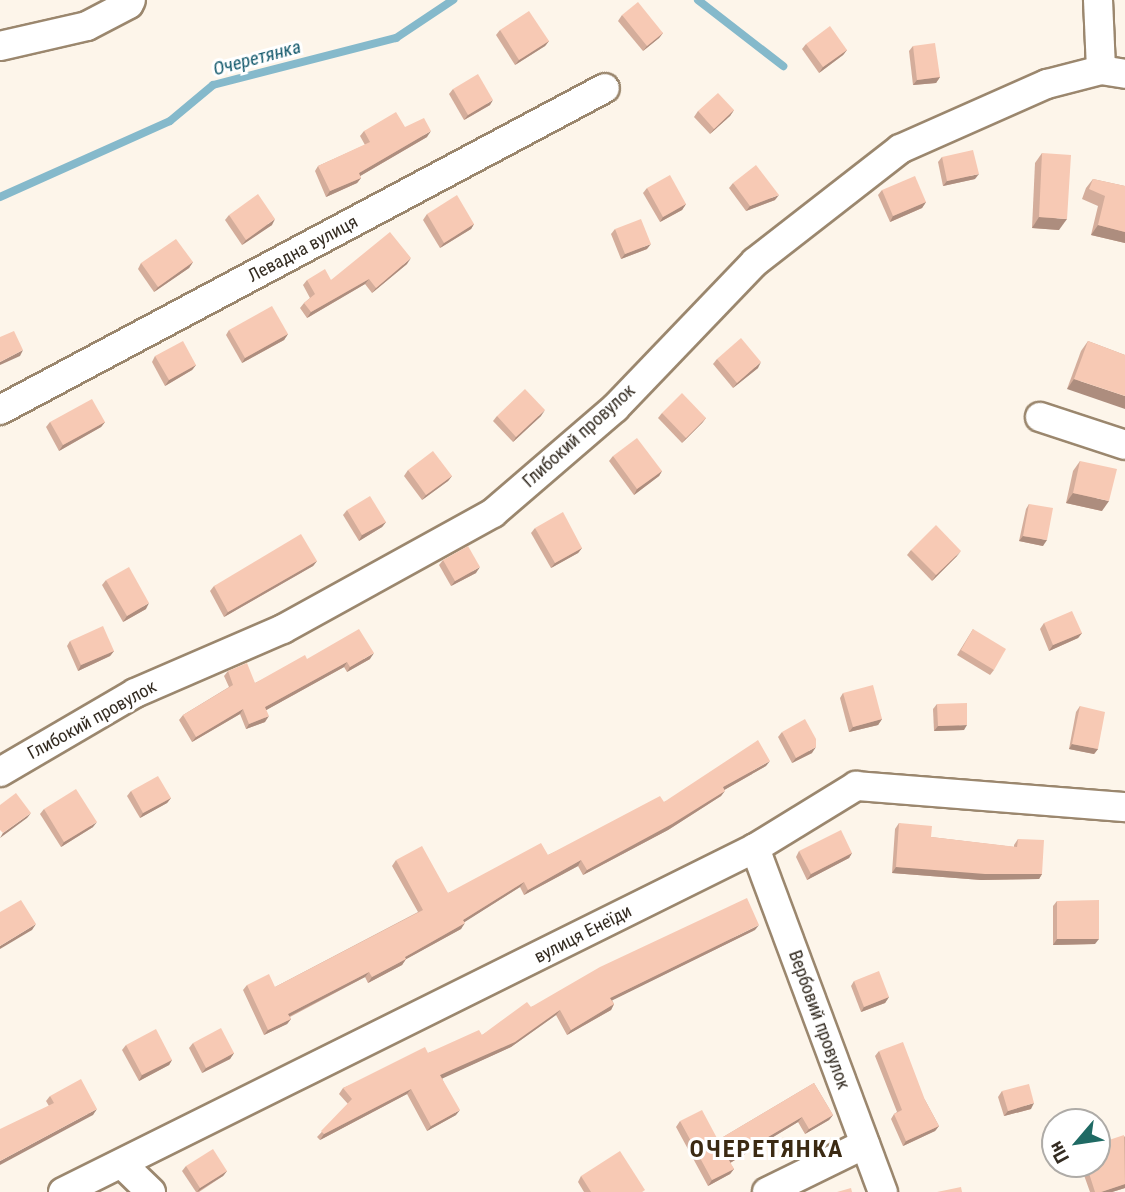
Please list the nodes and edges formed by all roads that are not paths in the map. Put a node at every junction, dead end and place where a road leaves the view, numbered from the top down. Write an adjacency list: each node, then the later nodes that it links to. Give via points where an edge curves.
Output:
1 (131, 0): 3 (street, via 87,26)
2 (1098, 0): 4 (street)
3 (0, 46)
4 (1113, 72): 9 (street, Глибокий провулок, via 1047,84 900,149 755,262 615,408 493,513 283,629 135,693)
5 (605, 88): 6 (street, Левадна вулиця)
6 (0, 410)
7 (1040, 417): 8 (street)
8 (1125, 446)
9 (0, 772)
10 (1125, 807): 11 (street, вулиця Енеїди, via 856,786)
11 (755, 848): 12 (street, Вербовий провулок); 13 (street, вулиця Енеїди)
12 (865, 1143): 16 (street); 17 (street, Вербовий провулок)
13 (123, 1165): 14 (street, вулиця Енеїди); 15 (street)
14 (63, 1192)
15 (151, 1192)
16 (767, 1192)
17 (883, 1192)

